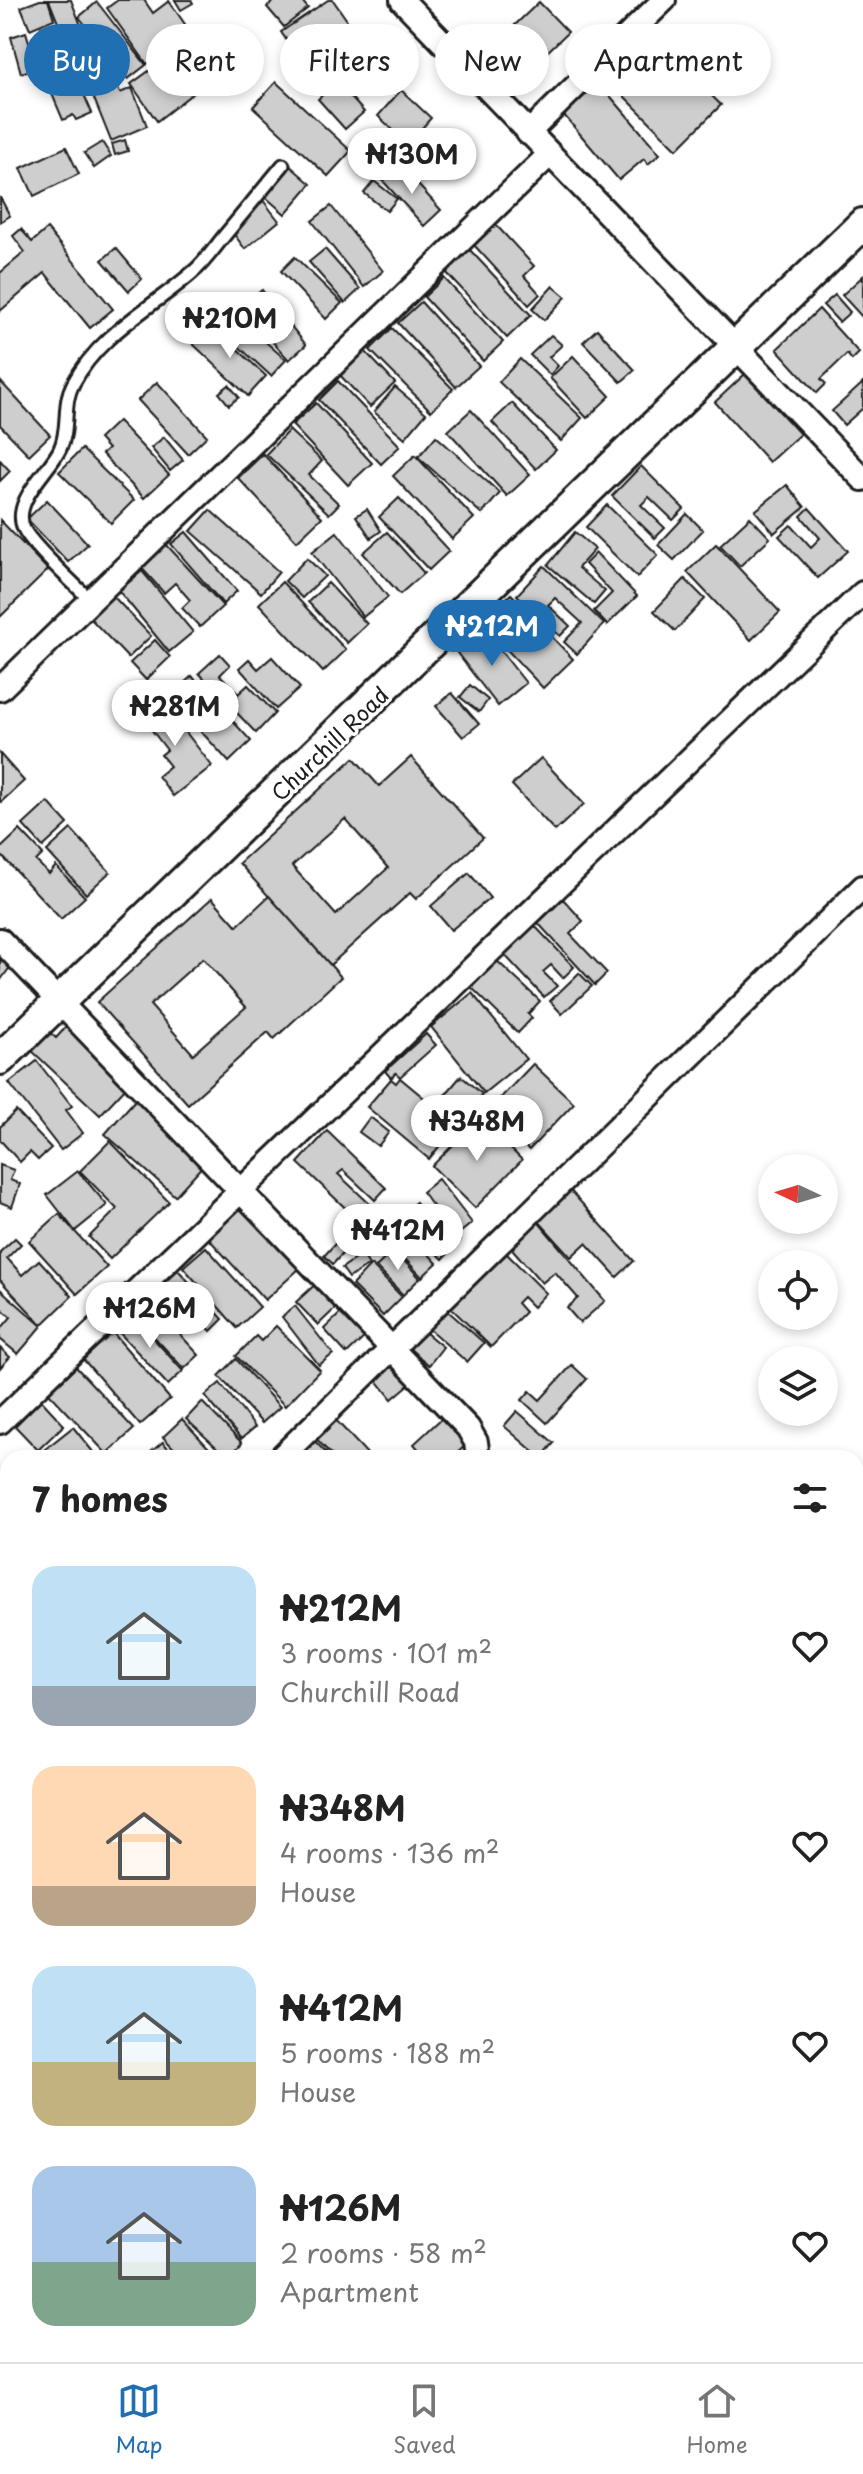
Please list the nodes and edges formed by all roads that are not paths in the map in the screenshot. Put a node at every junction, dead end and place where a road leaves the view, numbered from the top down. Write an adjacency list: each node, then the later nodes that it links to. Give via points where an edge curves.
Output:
1 (402, 0): 3 (street)
2 (664, 0): 3 (street)
3 (528, 133): 4 (street)
4 (549, 155): 7 (street); 10 (street)
5 (283, 165): 10 (lane, via 194,271 137,313 88,361 67,396 61,447 31,492 22,518 33,541)
6 (863, 224): 7 (street, Churchill Road)
7 (737, 349): 8 (street); 14 (street, Churchill Road)
8 (863, 479)
9 (863, 593): 16 (street)
10 (91, 601): 11 (street)
11 (0, 689)
12 (863, 887): 17 (street)
13 (0, 940): 14 (street)
14 (60, 1003): 15 (street, Churchill Road); 16 (street)
15 (0, 1059)
16 (241, 1193): 17 (street); 18 (street)
17 (393, 1349): 19 (street); 20 (street, via 468,1428)
18 (0, 1422)
19 (288, 1450)
20 (477, 1450)

